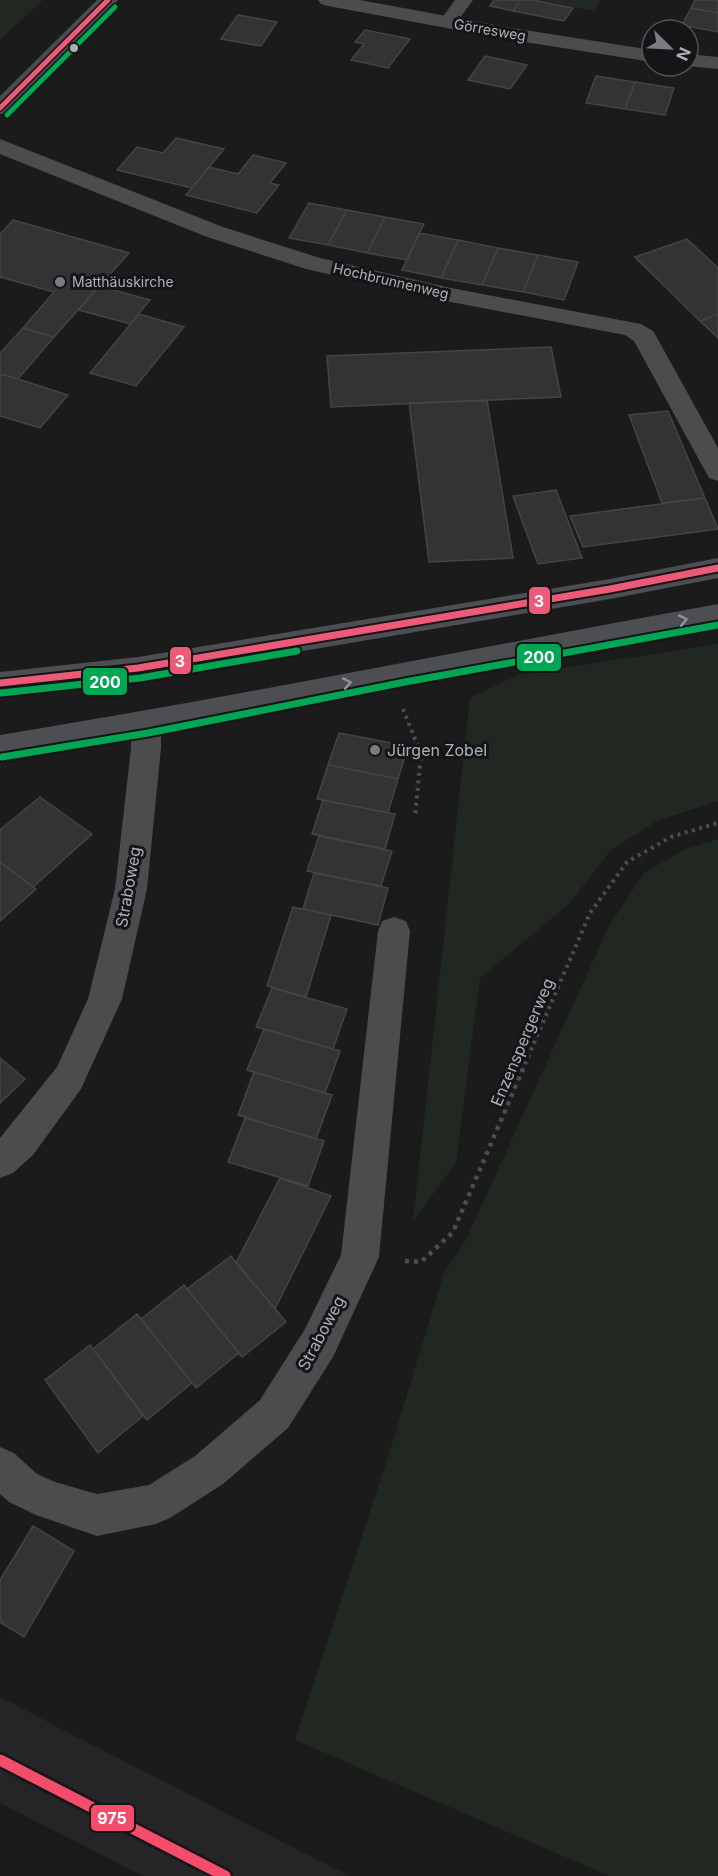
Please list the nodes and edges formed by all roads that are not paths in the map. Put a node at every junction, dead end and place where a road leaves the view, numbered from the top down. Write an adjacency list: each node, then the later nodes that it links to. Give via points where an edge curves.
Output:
1 (108, 0): 8 (street)
2 (328, 0): 4 (street, Görresweg)
3 (464, 0): 4 (lane)
4 (448, 22): 5 (street, Görresweg)
5 (640, 54)
6 (700, 61): 7 (street)
7 (718, 63)
8 (0, 108)
9 (0, 146): 10 (street, Hochbrunnenweg, via 215,232 314,264 632,329 644,336)
10 (718, 472)
11 (718, 568): 13 (main road, via 610,590 138,668)
12 (718, 614): 14 (main road, one-way to 12)
13 (0, 683)
14 (146, 723): 15 (main road); 17 (street, Straboweg, via 131,889 105,999 69,1078 20,1143)
15 (0, 747)
16 (394, 931): 18 (street, Straboweg, via 360,1257 319,1343 274,1414 209,1470 156,1504 97,1515 23,1488)
17 (0, 1161)
18 (0, 1467)

